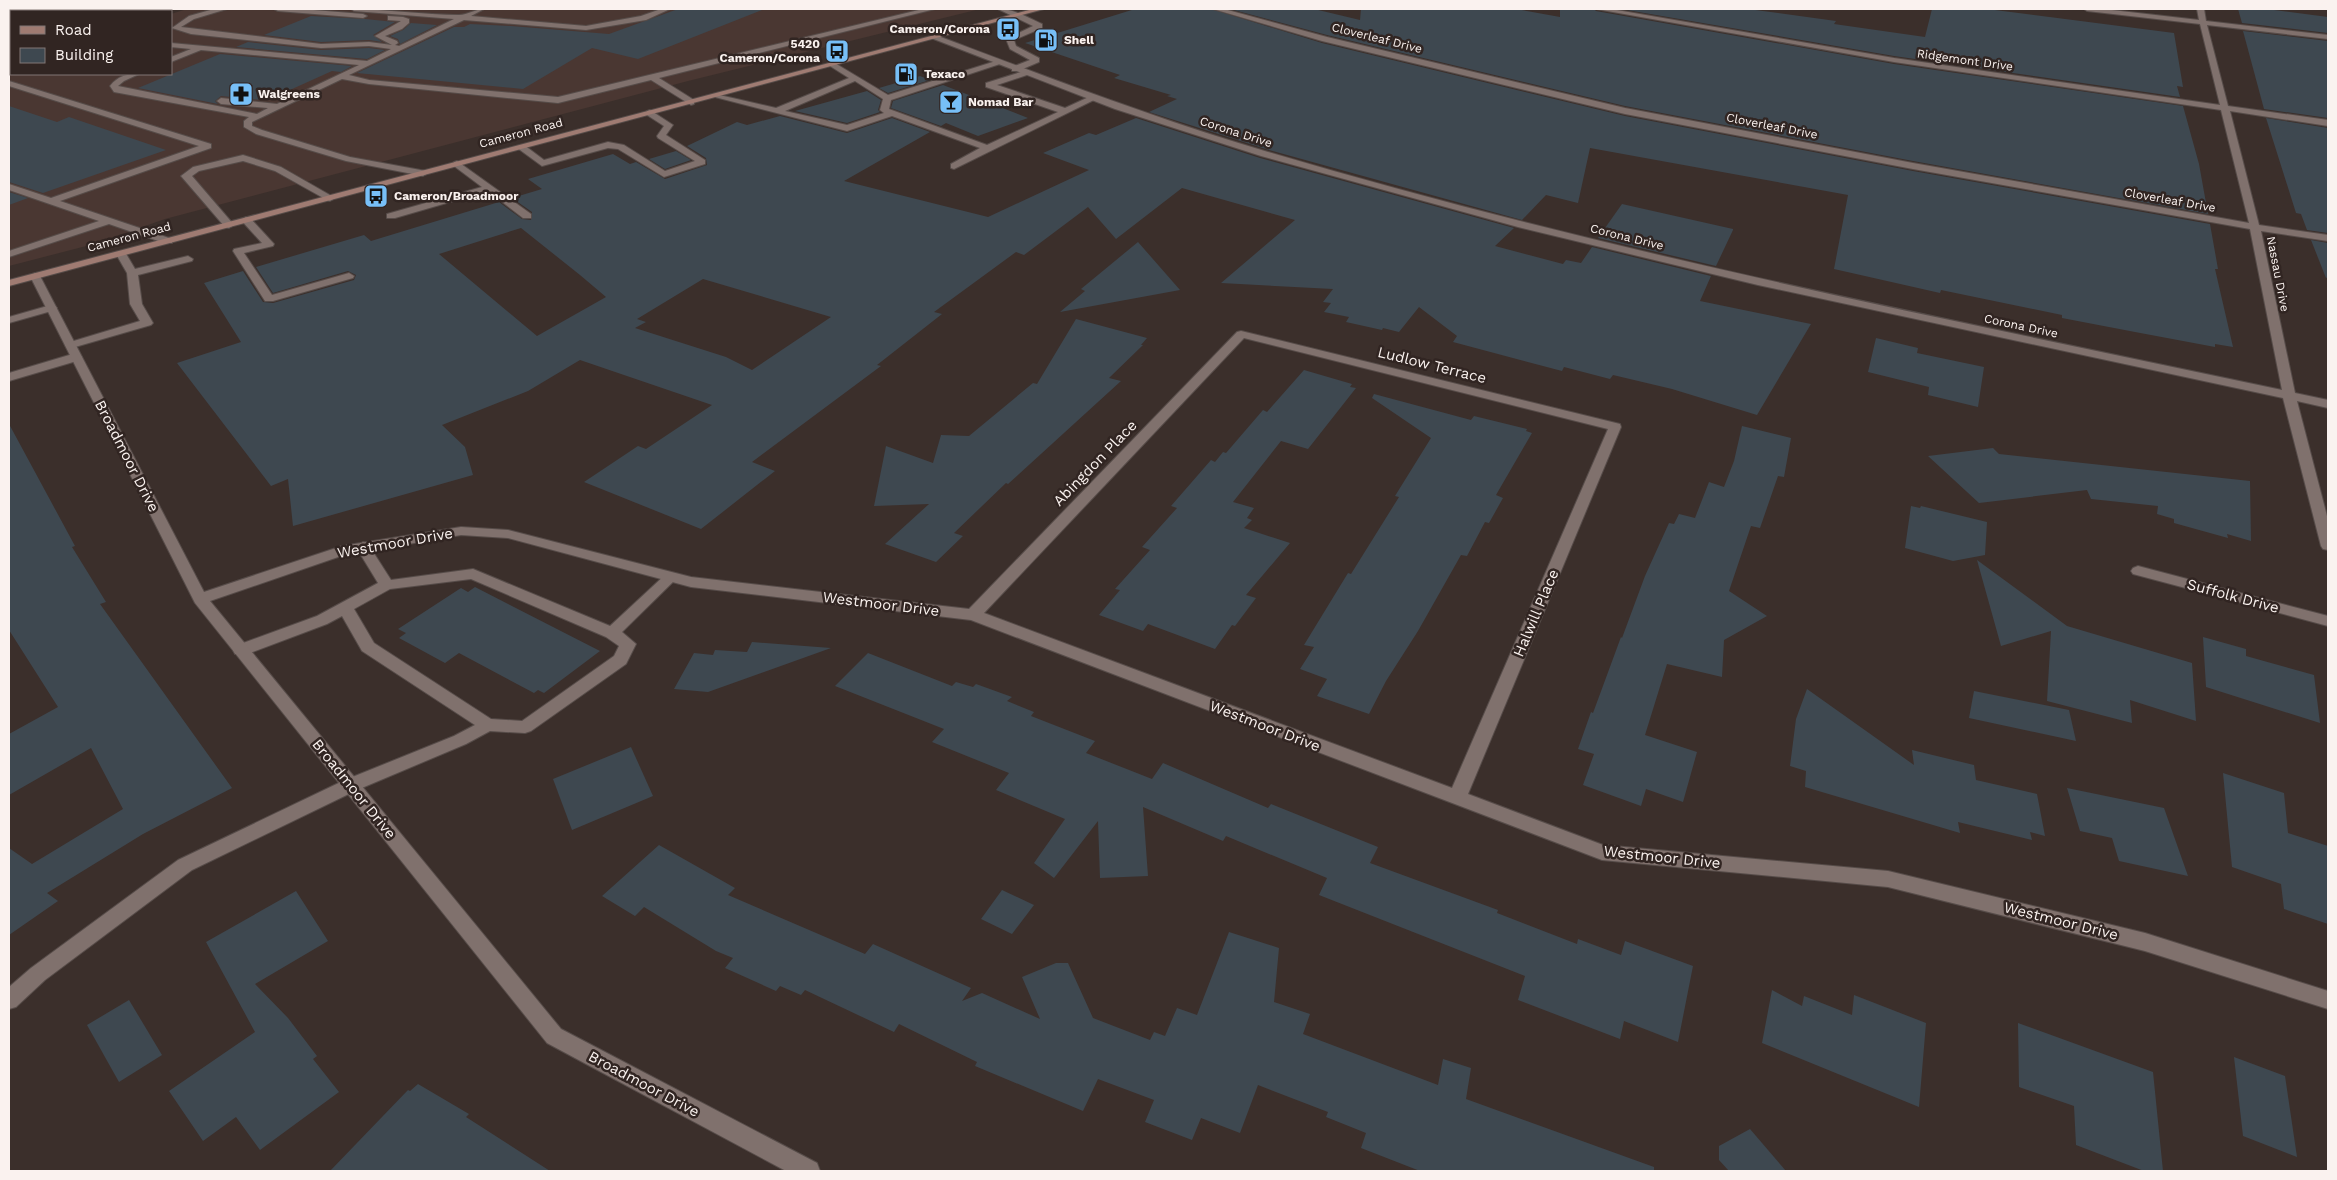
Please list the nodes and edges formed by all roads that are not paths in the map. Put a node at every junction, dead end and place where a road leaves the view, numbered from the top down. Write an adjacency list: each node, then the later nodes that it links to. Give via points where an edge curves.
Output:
1 (223, 9): 18 (street, via 194,17 176,28)
2 (278, 9): 19 (street, via 406,21)
3 (354, 9): 15 (street)
4 (481, 9): 15 (street)
5 (667, 9): 15 (street, via 643,18 586,28)
6 (931, 9): 16 (street)
7 (1001, 9): 14 (street)
8 (1040, 9): 14 (main road, Cameron Road)
9 (1217, 9): 63 (street, Cloverleaf Drive, via 1325,39 1625,111)
10 (1600, 9): 42 (street, Ridgemont Drive, via 1894,60)
11 (2087, 9): 17 (street)
12 (2201, 9): 17 (street, Nassau Drive)
13 (884, 10): 16 (street)
14 (1019, 14): 21 (main road, Cameron Road); 30 (street, via 1038,26 1010,40 1013,47 1036,60)
15 (462, 18): 24 (street)
16 (887, 20): 33 (street)
17 (2203, 23): 20 (street); 42 (street, Nassau Drive)
18 (231, 36): 22 (street, via 321,46); 25 (street)
19 (379, 36): 22 (street); 24 (street)
20 (2328, 37)
21 (935, 38): 28 (street, Corona Drive); 29 (main road, Cameron Road)
22 (358, 44): 24 (street)
23 (172, 45): 25 (street)
24 (403, 46): 27 (street)
25 (202, 48): 26 (street); 27 (street)
26 (172, 60)
27 (366, 63): 32 (street)
28 (999, 63): 30 (street, Corona Drive); 38 (street)
29 (833, 64): 34 (street); 37 (main road, Cameron Road)
30 (1020, 71): 39 (street, Corona Drive); 44 (street, via 989,85)
31 (130, 75): 36 (street, via 120,79 114,86)
32 (340, 76): 33 (street, via 369,82 558,100); 41 (street)
33 (652, 78): 40 (street)
34 (855, 78): 38 (street); 43 (street)
35 (9, 83): 57 (street, via 208,146)
36 (117, 90): 41 (street); 47 (street)
37 (715, 96): 40 (main road, Cameron Road); 43 (street)
38 (887, 98): 46 (street, via 884,110)
39 (1094, 98): 44 (street); 78 (street, Corona Drive, via 1264,154 1532,227 1758,282)
40 (691, 102): 45 (main road, Cameron Road)
41 (276, 107): 47 (street)
42 (2224, 109): 48 (street, Ridgemont Drive); 63 (street, Nassau Drive)
43 (777, 111): 46 (street, via 847,128)
44 (1064, 111): 50 (street)
45 (650, 113): 49 (main road, Cameron Road); 49 (street, via 670,124 661,136 702,162 664,174 622,147 608,145 542,163)
46 (892, 113): 50 (street)
47 (256, 116): 53 (street, via 248,121 248,127 259,132 349,159)
48 (2328, 123)
49 (521, 147): 51 (main road, Cameron Road)
50 (987, 148): 52 (street)
51 (457, 164): 53 (main road, Cameron Road); 55 (street)
52 (954, 166)
53 (423, 173): 56 (main road, Cameron Road)
54 (9, 187): 57 (street)
55 (489, 188): 58 (street); 59 (street)
56 (330, 198): 61 (main road, Cameron Road); 62 (street, via 278,169 243,158 196,169 186,176)
57 (51, 201): 60 (street)
58 (391, 216)
59 (527, 216)
60 (108, 220): 65 (street); 66 (street)
61 (246, 220): 62 (main road, Cameron Road); 71 (street, via 269,244 238,251 269,299)
62 (230, 225): 65 (main road, Cameron Road)
63 (2255, 227): 64 (street, Cloverleaf Drive); 78 (street, Nassau Drive)
64 (2328, 238)
65 (168, 241): 67 (main road, Cameron Road)
66 (9, 254)
67 (121, 254): 69 (street); 70 (main road, Cameron Road)
68 (188, 258): 69 (street)
69 (132, 274): 76 (street, via 136,304 147,323)
70 (35, 276): 72 (main road, Cameron Road); 73 (street, Broadmoor Drive)
71 (349, 276)
72 (9, 283)
73 (51, 308): 74 (street); 76 (street, Broadmoor Drive)
74 (9, 320)
75 (1241, 334): 80 (street, Ludlow Terrace); 88 (street, Abingdon Place)
76 (74, 351): 77 (street); 86 (street, Broadmoor Drive)
77 (9, 377)
78 (2289, 396): 79 (street, Corona Drive); 81 (street, Nassau Drive)
79 (2328, 404)
80 (1615, 427): 94 (street, Halwill Place)
81 (2328, 546)
82 (363, 547): 84 (street, Westmoor Drive, via 461,530 508,534); 85 (street); 86 (street, Westmoor Drive, via 342,551)
83 (2138, 571): 89 (street, Suffolk Drive)
84 (670, 578): 88 (street, Westmoor Drive); 90 (street)
85 (387, 585): 87 (street); 90 (street, via 473,574)
86 (200, 599): 91 (street, Broadmoor Drive)
87 (345, 607): 91 (street, via 322,620); 92 (street, via 368,648)
88 (973, 615): 94 (street, Westmoor Drive)
89 (2328, 621)
90 (612, 633): 92 (street, via 628,644 620,660 524,727)
91 (241, 650): 93 (street, Broadmoor Drive)
92 (488, 725): 93 (street, via 460,740)
93 (351, 785): 95 (street, via 185,865 38,974); 97 (street, Broadmoor Drive, via 554,1036)
94 (1457, 798): 96 (street, Westmoor Drive, via 1602,852 1888,879 2145,942)
95 (9, 1000)
96 (2328, 1000)
97 (809, 1171)

